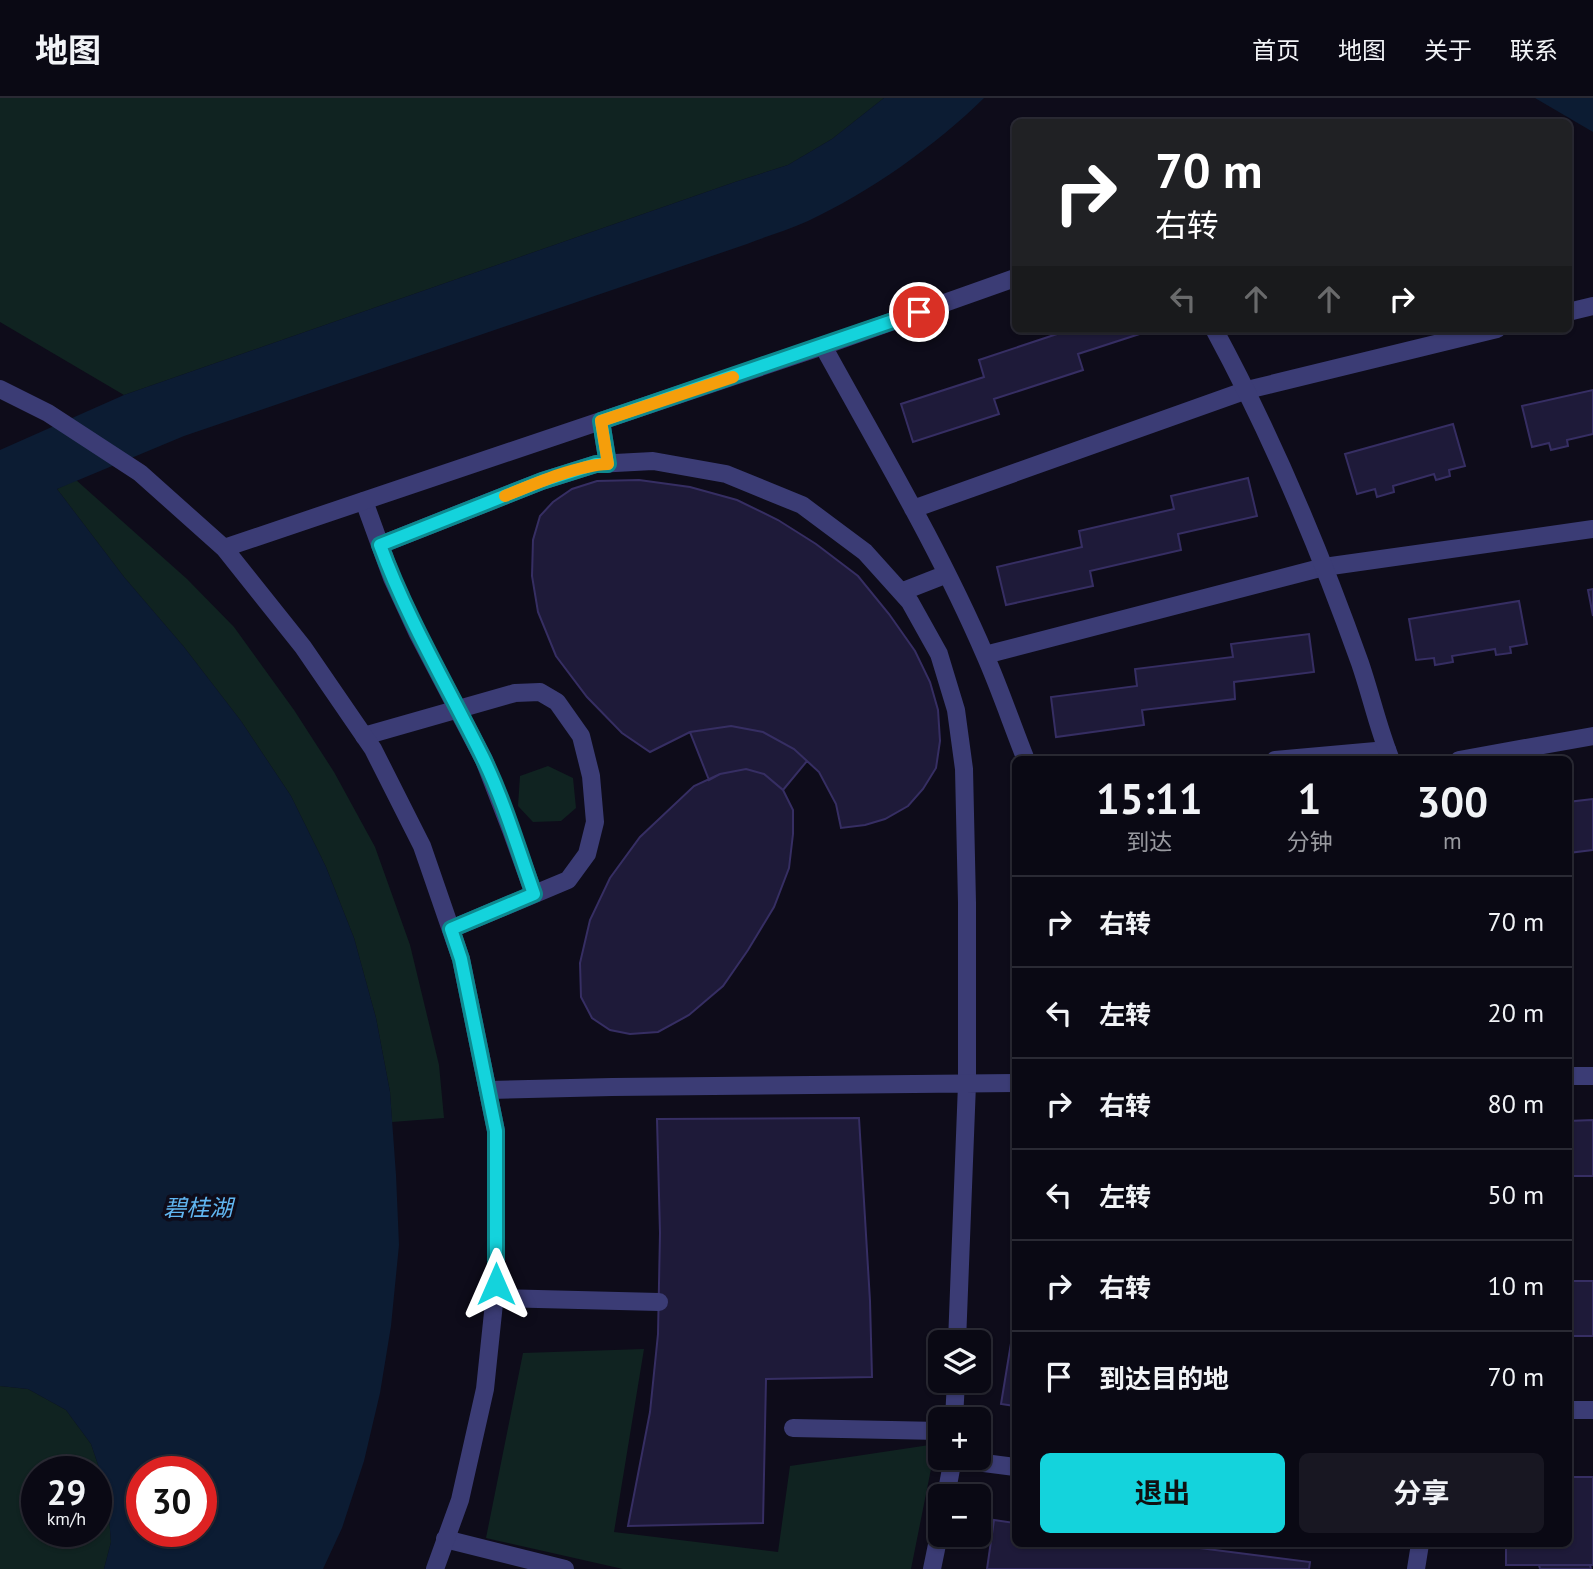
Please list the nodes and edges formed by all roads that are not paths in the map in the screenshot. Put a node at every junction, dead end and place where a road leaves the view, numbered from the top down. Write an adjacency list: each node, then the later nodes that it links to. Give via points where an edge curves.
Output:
1 (1012, 279): 6 (street)
2 (1593, 306): 3 (street)
3 (1572, 311)
4 (1216, 333): 8 (street)
5 (1445, 335): 8 (street)
6 (824, 346): 9 (street); 12 (street)
7 (0, 389): 15 (street, via 48,413 140,473)
8 (1247, 390): 12 (street); 16 (street)
9 (601, 421): 10 (street); 11 (street)
10 (608, 464): 14 (street, via 542,481); 18 (street, via 653,461 726,474 802,506 864,552)
11 (364, 500): 14 (street); 15 (street)
12 (913, 509): 17 (street)
13 (1593, 529): 16 (street)
14 (380, 545): 20 (street)
15 (224, 548): 21 (street, via 303,647)
16 (1324, 568): 19 (street); 23 (street)
17 (947, 575): 18 (street); 19 (street)
18 (901, 592): 32 (street, via 939,654 956,710 964,769)
19 (985, 655): 24 (street)
20 (457, 709): 21 (street); 27 (street, via 484,760); 27 (street, via 516,693 540,692 557,702 580,736 592,776 594,822 587,854 568,880)
21 (364, 736): 28 (street, via 422,846)
22 (1593, 736): 26 (street)
23 (1389, 755): 25 (street)
24 (1024, 756)
25 (1366, 756)
26 (1481, 756)
27 (534, 894): 28 (street)
28 (451, 929): 33 (street)
29 (1572, 1076): 30 (street)
30 (1593, 1076)
31 (1012, 1083): 32 (street)
32 (968, 1084): 33 (street); 36 (street)
33 (489, 1090): 34 (street, via 496,1131)
34 (494, 1298): 35 (street); 43 (street, via 485,1389 460,1500)
35 (659, 1303)
36 (958, 1330)
37 (1572, 1410): 38 (street)
38 (1593, 1410)
39 (793, 1428): 40 (street)
40 (928, 1431)
41 (991, 1464): 42 (street)
42 (1012, 1467)
43 (445, 1539): 46 (street); 47 (street)
44 (937, 1547): 48 (street)
45 (1420, 1547): 49 (street)
46 (435, 1569)
47 (565, 1569)
48 (932, 1569)
49 (1416, 1569)

